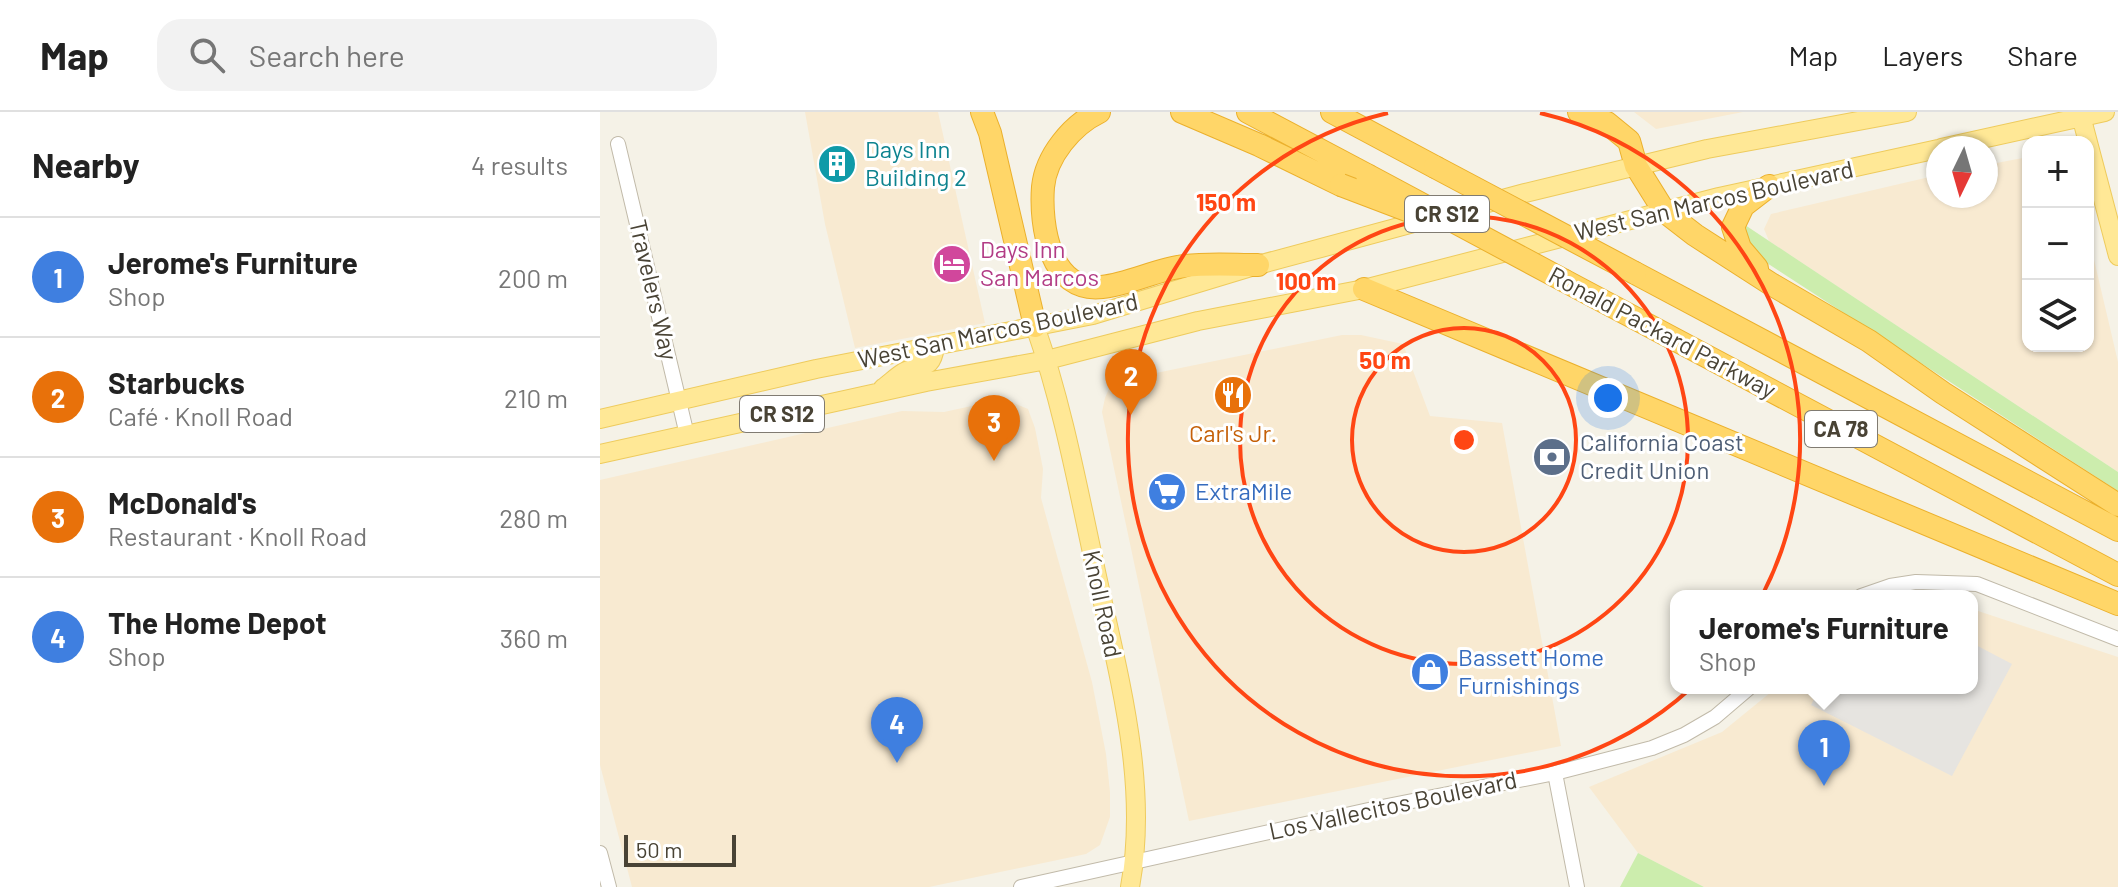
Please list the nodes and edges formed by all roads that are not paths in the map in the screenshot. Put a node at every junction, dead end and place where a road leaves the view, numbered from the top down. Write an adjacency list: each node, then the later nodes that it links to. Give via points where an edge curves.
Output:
1 (982, 112): 21 (highway)
2 (1099, 112): 18 (highway, via 1070,132 1045,173 1047,235 1056,265 1067,277 1078,285 1101,288 1184,266)
3 (1182, 112): 16 (highway, bridge, via 1341,185)
4 (1248, 112): 16 (highway, Ronald Packard Parkway / CA 78, bridge)
5 (1332, 112): 30 (highway, Ronald Packard Parkway / CA 78, bridge)
6 (1579, 112): 13 (highway, via 1607,123 1629,141)
7 (1907, 112): 13 (main road, West San Marcos Boulevard / CR S12)
8 (2105, 112): 9 (main road, West San Marcos Boulevard / CR S12)
9 (2081, 114): 10 (main road, West San Marcos Boulevard / CR S12); 17 (main road)
10 (1990, 136)
11 (618, 144): 25 (street, Travelers Way)
12 (1926, 151): 14 (main road, West San Marcos Boulevard / CR S12)
13 (1636, 166): 15 (highway); 18 (main road, West San Marcos Boulevard / CR S12)
14 (1769, 186): 15 (main road, West San Marcos Boulevard / CR S12); 19 (highway, via 1743,206 1733,227 1740,248)
15 (1664, 211): 19 (highway); 20 (main road, West San Marcos Boulevard / CR S12)
16 (1489, 240): 31 (highway, Ronald Packard Parkway / CA 78, bridge)
17 (2118, 256)
18 (1258, 265): 21 (main road, West San Marcos Boulevard / CR S12, via 1093,315)
19 (1771, 284): 29 (highway, via 1869,341)
20 (1364, 289): 23 (main road, West San Marcos Boulevard / CR S12, via 1198,321); 33 (highway)
21 (1035, 326): 22 (main road, West San Marcos Boulevard / CR S12); 23 (main road, Knoll Road)
22 (935, 346): 24 (main road, via 934,358 925,366 905,371); 25 (main road, West San Marcos Boulevard / CR S12)
23 (1047, 360): 24 (main road, West San Marcos Boulevard / CR S12); 38 (main road, Knoll Road, via 1124,710 1135,788)
24 (878, 392): 27 (main road, West San Marcos Boulevard / CR S12)
25 (679, 402): 26 (main road, West San Marcos Boulevard / CR S12); 27 (street, Travelers Way)
26 (600, 419)
27 (687, 435): 28 (main road, West San Marcos Boulevard / CR S12)
28 (600, 454)
29 (2118, 505)
30 (2118, 530)
31 (2118, 575)
32 (1878, 590): 34 (street, via 1916,582 1977,584)
33 (2118, 604)
34 (2118, 639)
35 (1742, 694): 36 (street, Los Vallecitos Boulevard, via 1684,735)
36 (1555, 773): 38 (street, Los Vallecitos Boulevard); 42 (street)
37 (600, 853): 39 (street)
38 (1134, 862): 40 (street, Los Vallecitos Boulevard); 41 (main road, Knoll Road)
39 (609, 887)
40 (1021, 887)
41 (1130, 887)
42 (1577, 887)

